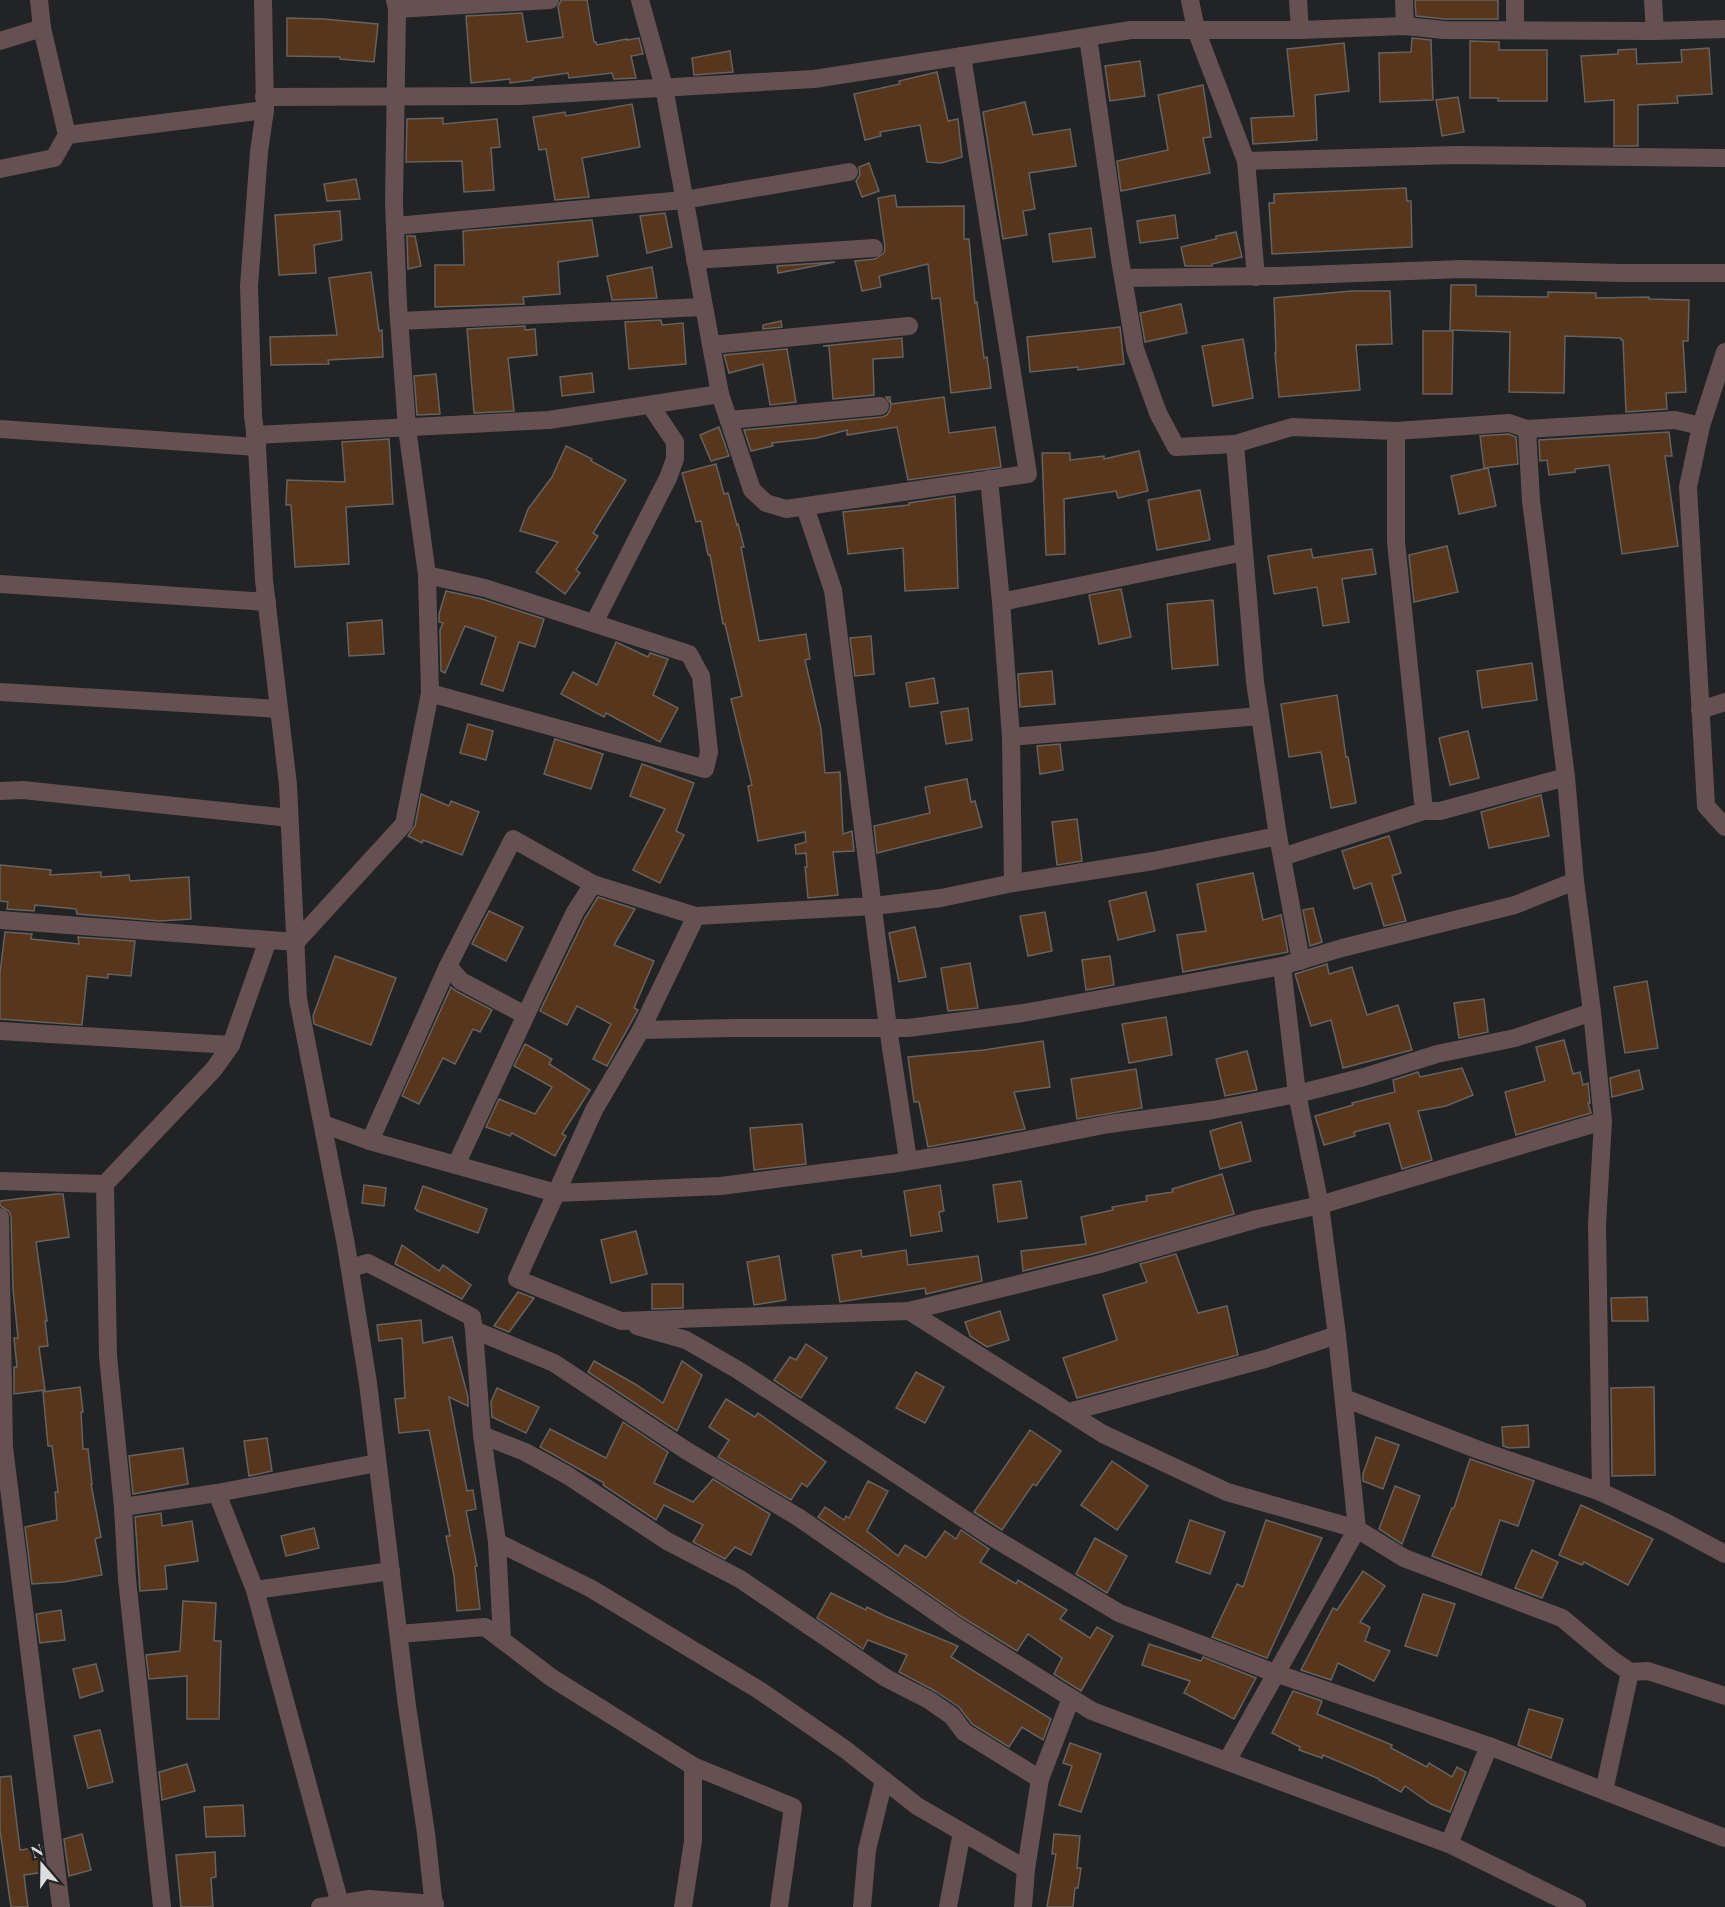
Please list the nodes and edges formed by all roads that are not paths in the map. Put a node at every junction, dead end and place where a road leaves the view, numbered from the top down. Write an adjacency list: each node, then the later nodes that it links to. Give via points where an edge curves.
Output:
1 (39, 0): 12 (street)
2 (263, 0): 23 (street)
3 (550, 0): 10 (street)
4 (640, 0): 21 (street)
5 (1190, 0): 14 (street)
6 (1298, 0): 15 (street)
7 (1404, 0): 11 (street)
8 (1515, 0): 16 (street)
9 (1653, 0): 17 (street)
10 (396, 4): 22 (street)
11 (1405, 26): 15 (street); 16 (street)
12 (42, 28): 19 (street); 24 (street)
13 (1725, 29): 17 (street)
14 (1196, 30): 15 (street); 18 (street, via 1131,30); 26 (street)
15 (1300, 30)
16 (1515, 30): 17 (street)
17 (1655, 31)
18 (1088, 37): 20 (street); 35 (street)
19 (0, 42)
20 (962, 56): 21 (street, via 814,79); 52 (street, via 1028,474)
21 (664, 87): 22 (street, via 519,96); 29 (street)
22 (397, 96): 23 (street); 30 (street)
23 (265, 103): 24 (street); 50 (street, via 249,286)
24 (67, 135): 27 (street, via 54,158)
25 (1725, 158): 26 (street, via 1455,155)
26 (1246, 161): 34 (street)
27 (0, 169)
28 (849, 172): 29 (street)
29 (684, 200): 30 (street); 32 (street)
30 (395, 226): 37 (street)
31 (874, 248): 32 (street)
32 (695, 260): 36 (street)
33 (1725, 273): 34 (street, via 1462,269)
34 (1256, 277): 35 (street)
35 (1123, 278): 51 (street, via 1136,349 1158,413 1176,447)
36 (704, 307): 37 (street); 39 (street)
37 (399, 321): 46 (street)
38 (909, 326): 39 (street)
39 (711, 345): 41 (street)
40 (1725, 352): 45 (street)
41 (720, 394): 42 (street); 44 (street)
42 (650, 405): 46 (street, via 549,420); 59 (street, via 675,442 675,459)
43 (880, 406): 44 (street)
44 (729, 420): 53 (street, via 752,490 766,503 786,509)
45 (1701, 426): 48 (street, via 1675,420); 64 (street, via 1688,487)
46 (407, 428): 50 (street); 55 (street)
47 (0, 429): 50 (street)
48 (1527, 429): 49 (street, via 1509,423); 67 (street, via 1531,501)
49 (1396, 431): 51 (street, via 1292,427); 69 (street, via 1396,542)
50 (256, 441): 57 (street)
51 (1235, 444): 54 (street)
52 (989, 479): 53 (street); 58 (street)
53 (805, 507): 77 (street, via 833,590)
54 (1244, 552): 58 (street); 65 (street)
55 (427, 575): 59 (street, via 485,588); 61 (street)
56 (0, 585): 57 (street)
57 (267, 602): 63 (street)
58 (1001, 602): 66 (street)
59 (594, 623): 61 (street, via 689,654 701,676 709,752 705,769)
60 (0, 692): 63 (street)
61 (430, 693): 81 (street, via 404,824)
62 (1725, 702): 64 (street)
63 (279, 709): 70 (street)
64 (1700, 710): 71 (street, via 1706,806)
65 (1260, 716): 66 (street); 72 (street)
66 (1011, 737): 75 (street)
67 (1566, 777): 69 (street, via 1440,811); 74 (street)
68 (0, 791): 70 (street, via 23,790)
69 (1424, 811): 73 (street)
70 (290, 818): 81 (street)
71 (1725, 827)
72 (1278, 836): 73 (street); 75 (street)
73 (1282, 857): 82 (street)
74 (1575, 881): 82 (street, via 1515,905); 85 (street)
75 (1013, 883): 77 (street)
76 (593, 884): 78 (street); 83 (street, via 513,839); 86 (street, via 575,912)
77 (873, 906): 78 (street); 87 (street)
78 (696, 916): 88 (street)
79 (0, 920): 80 (street)
80 (268, 940): 81 (street); 90 (street)
81 (296, 942): 93 (street, via 298,999)
82 (1301, 961): 84 (street)
83 (448, 966): 86 (street, via 461,981); 94 (street)
84 (1282, 966): 87 (street, via 1023,1013); 91 (street)
85 (1592, 1012): 91 (street, via 1515,1038 1437,1054); 92 (street)
86 (525, 1015): 96 (street)
87 (888, 1028): 88 (street); 95 (street)
88 (641, 1030): 99 (street, via 594,1110)
89 (0, 1031): 90 (street)
90 (231, 1045): 98 (street, via 214,1069)
91 (1297, 1095): 95 (street); 100 (street)
92 (1603, 1121): 100 (street); 111 (street, via 1597,1224)
93 (323, 1124): 94 (street); 102 (street)
94 (370, 1141): 96 (street)
95 (908, 1160): 99 (street, via 722,1186)
96 (456, 1165): 99 (street)
97 (0, 1181): 98 (street)
98 (105, 1184): 113 (street, via 108,1356)
99 (556, 1193): 104 (street, via 517,1279)
100 (1320, 1204): 103 (street); 106 (street)
101 (0, 1217): 137 (street, via 4,1448)
102 (350, 1268): 105 (street, via 368,1263 472,1317); 110 (street)
103 (909, 1311): 104 (street); 108 (street)
104 (621, 1321): 122 (street, via 686,1340 738,1370 987,1534 1119,1613)
105 (474, 1330): 109 (street); 124 (street, via 554,1363 687,1451 798,1517 956,1626)
106 (1337, 1335): 107 (street); 108 (street, via 1265,1359)
107 (1344, 1398): 111 (street); 114 (street)
108 (1069, 1412): 114 (street, via 1103,1434 1227,1492)
109 (482, 1435): 115 (street); 128 (street, via 567,1474 667,1541 740,1579 886,1678 929,1700 952,1716 964,1732)
110 (377, 1463): 112 (street); 117 (street)
111 (1601, 1492): 116 (street)
112 (217, 1493): 113 (street); 118 (street)
113 (123, 1507): 138 (street, via 127,1579)
114 (1358, 1529): 121 (street, via 1404,1558 1562,1618); 122 (street)
115 (497, 1542): 120 (street); 129 (street, via 590,1588 759,1690)
116 (1725, 1554)
117 (391, 1571): 118 (street); 119 (street)
118 (255, 1590): 135 (street)
119 (399, 1634): 120 (street, via 485,1627); 136 (street)
120 (502, 1640): 127 (street, via 552,1678)
121 (1630, 1672): 123 (street, via 1648,1671); 130 (street)
122 (1275, 1673): 125 (street); 126 (street)
123 (1725, 1696)
124 (1071, 1698): 126 (street, via 1092,1711); 128 (street)
125 (1489, 1746): 130 (street); 133 (street)
126 (1227, 1761): 133 (street)
127 (693, 1766): 140 (street, via 693,1841); 141 (street, via 793,1807)
128 (1040, 1779): 134 (street)
129 (884, 1780): 131 (street, via 917,1806); 142 (street, via 867,1850)
130 (1604, 1791): 132 (street)
131 (962, 1832): 134 (street); 143 (street)
132 (1725, 1838)
133 (1449, 1844): 145 (street)
134 (1026, 1869): 144 (street)
135 (340, 1904): 136 (street, via 369,1899); 139 (street)
136 (434, 1905)
137 (61, 1907)
138 (162, 1907)
139 (320, 1907)
140 (683, 1907)
141 (780, 1907)
142 (862, 1907)
143 (948, 1907)
144 (1023, 1907)
145 (1577, 1907)

